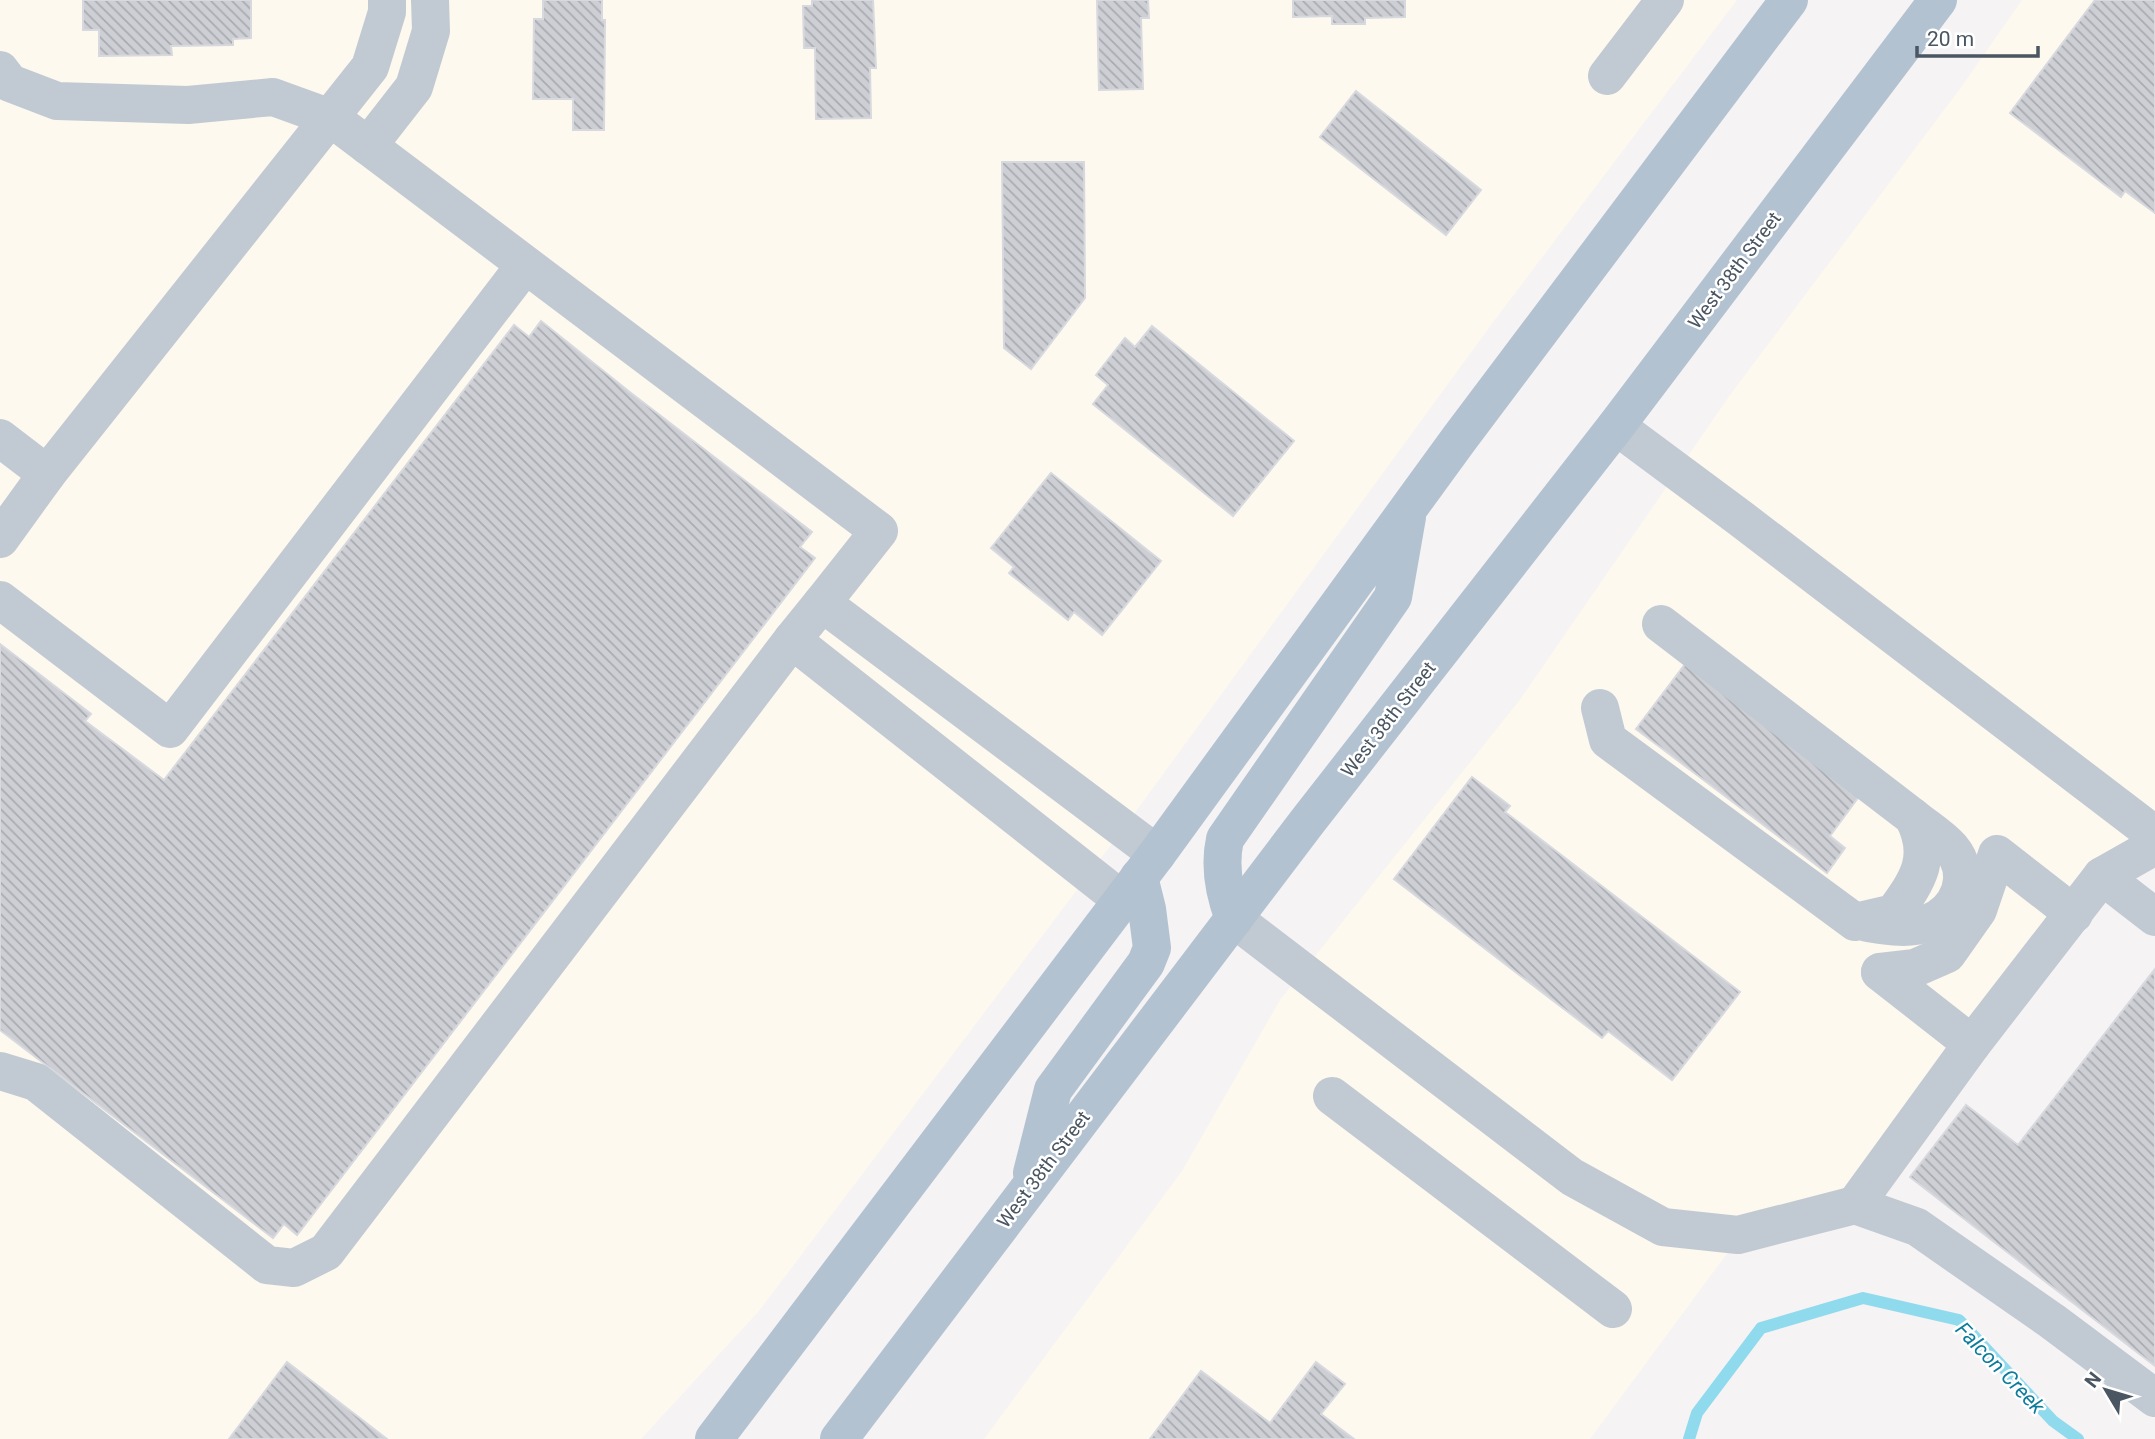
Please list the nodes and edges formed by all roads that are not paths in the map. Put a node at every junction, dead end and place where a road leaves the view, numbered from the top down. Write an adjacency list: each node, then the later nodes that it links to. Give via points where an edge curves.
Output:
1 (387, 0): 8 (lane, via 370,67)
2 (430, 0): 9 (lane, via 431,31 414,87)
3 (1665, 0): 7 (lane)
4 (1788, 0): 14 (main road)
5 (1938, 0): 11 (main road, West 38th Street)
6 (0, 70): 8 (lane, via 10,83 57,102 188,105 273,97)
7 (1607, 76)
8 (331, 118): 9 (lane); 13 (lane)
9 (368, 146): 10 (lane)
10 (525, 265): 16 (lane, via 170,729); 17 (lane, via 879,531)
11 (1616, 426): 21 (lane); 27 (main road, West 38th Street)
12 (0, 438): 13 (lane)
13 (47, 474): 15 (lane)
14 (1409, 508): 24 (main road); 27 (main road, via 1393,597 1225,839 1224,888)
15 (0, 539)
16 (0, 600)
17 (822, 603): 19 (lane); 24 (lane)
18 (1661, 624): 20 (lane, via 1913,817 1922,834 1923,858 1915,883 1894,913 1856,922 1608,740)
19 (792, 640): 24 (lane); 29 (lane, via 326,1252 294,1268 267,1265 36,1082)
20 (1600, 708)
21 (2155, 835)
22 (2155, 846): 23 (lane)
23 (2102, 876): 25 (lane); 26 (lane)
24 (1140, 877): 31 (main road, via 1152,948 1146,963 1053,1090); 35 (main road)
25 (2074, 914): 28 (lane); 28 (lane, via 1997,854 1978,910 1947,954 1915,968 1880,972)
26 (2155, 917)
27 (1234, 919): 31 (main road, West 38th Street); 32 (lane, via 1572,1177 1663,1227 1738,1235)
28 (1972, 1044): 32 (lane)
29 (0, 1071)
30 (1332, 1096): 33 (lane)
31 (1028, 1188): 36 (main road, West 38th Street)
32 (1855, 1205): 34 (lane, via 1917,1227)
33 (1613, 1309)
34 (2155, 1398)
35 (714, 1439)
36 (839, 1439)

